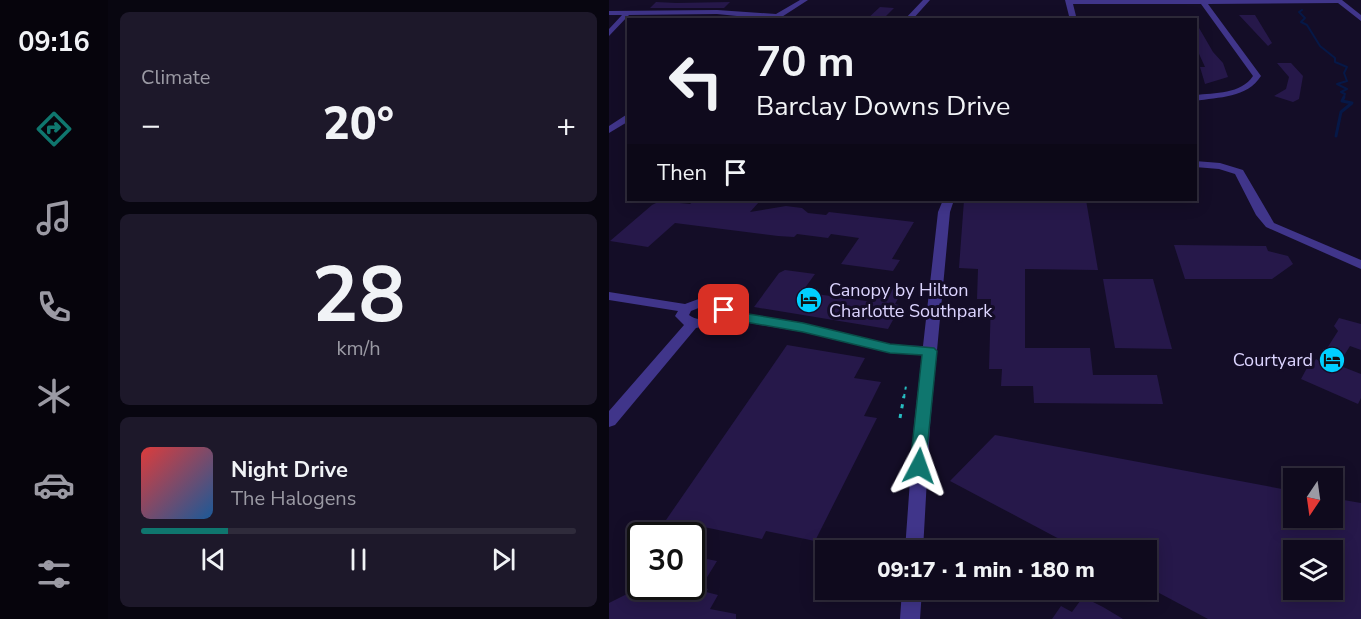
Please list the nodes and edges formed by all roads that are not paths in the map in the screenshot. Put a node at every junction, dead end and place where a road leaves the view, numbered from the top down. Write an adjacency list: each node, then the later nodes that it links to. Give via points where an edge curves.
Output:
1 (805, 0): 8 (street)
2 (927, 0): 9 (street)
3 (1338, 0): 5 (street); 11 (street)
4 (1068, 1): 5 (street); 10 (street)
5 (1203, 1): 13 (street, via 1257,76 1242,89)
6 (629, 12): 7 (street); 8 (street, via 718,12); 12 (street)
7 (609, 13)
8 (774, 18)
9 (909, 18)
10 (1073, 18)
11 (1361, 19)
12 (609, 34)
13 (1197, 98)
14 (627, 117): 15 (street)
15 (609, 130)
16 (1197, 164): 18 (street, via 1239,172 1270,225)
17 (947, 201): 23 (street)
18 (1361, 265)
19 (609, 297): 20 (street)
20 (686, 308): 21 (street, via 697,302 716,301 724,306); 22 (street, via 682,316)
21 (722, 314): 22 (street, via 706,323); 23 (street, via 901,351)
22 (693, 323): 24 (street)
23 (929, 351): 25 (street)
24 (609, 421)
25 (915, 540)
26 (912, 600): 27 (street)
27 (911, 619)

